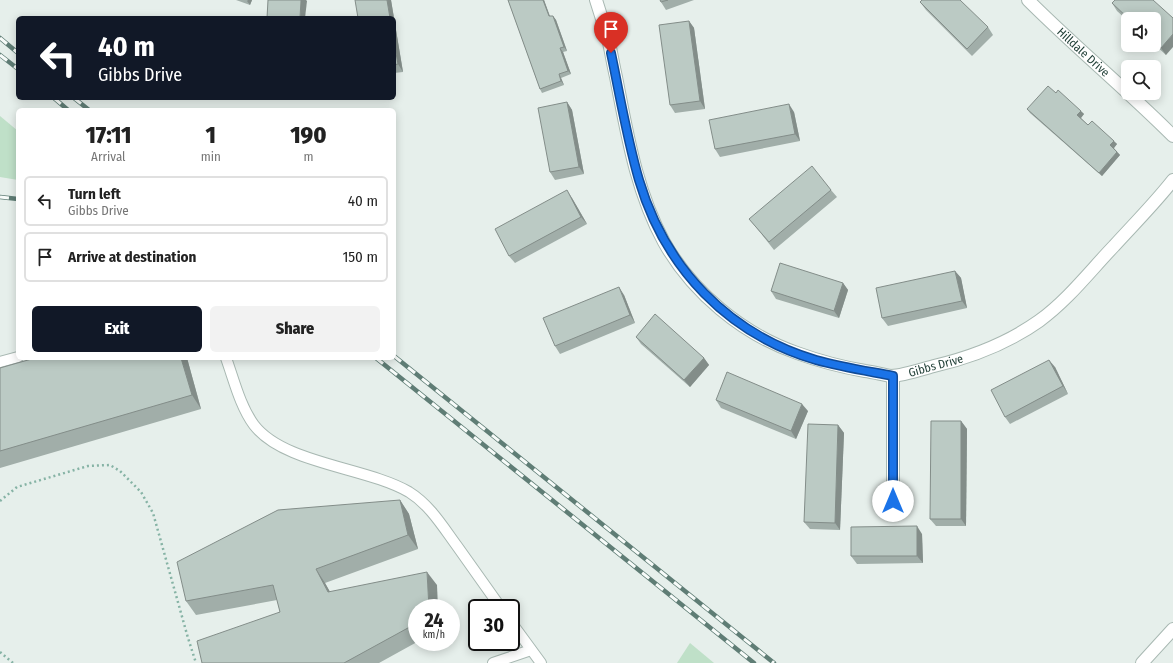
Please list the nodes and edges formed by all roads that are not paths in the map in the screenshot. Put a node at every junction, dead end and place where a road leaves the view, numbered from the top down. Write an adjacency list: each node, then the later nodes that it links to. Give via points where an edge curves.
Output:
1 (596, 0): 8 (street, Gibbs Drive, via 608,39 639,182 665,243 696,285 738,323 762,338 815,360)
2 (1028, 0): 3 (street, Hilldale Drive)
3 (1173, 136)
4 (1173, 180): 8 (street, Gibbs Drive, via 1072,291 1040,320 1013,338 985,351)
5 (16, 358): 7 (lane)
6 (227, 360): 10 (lane, via 240,400 254,425 271,442 409,492 429,508)
7 (0, 362)
8 (893, 376): 9 (street)
9 (893, 501)
10 (495, 599)
11 (1173, 629): 16 (street)
12 (520, 635): 13 (lane)
13 (531, 650): 14 (lane); 15 (lane)
14 (493, 663)
15 (541, 663)
16 (1142, 663)

